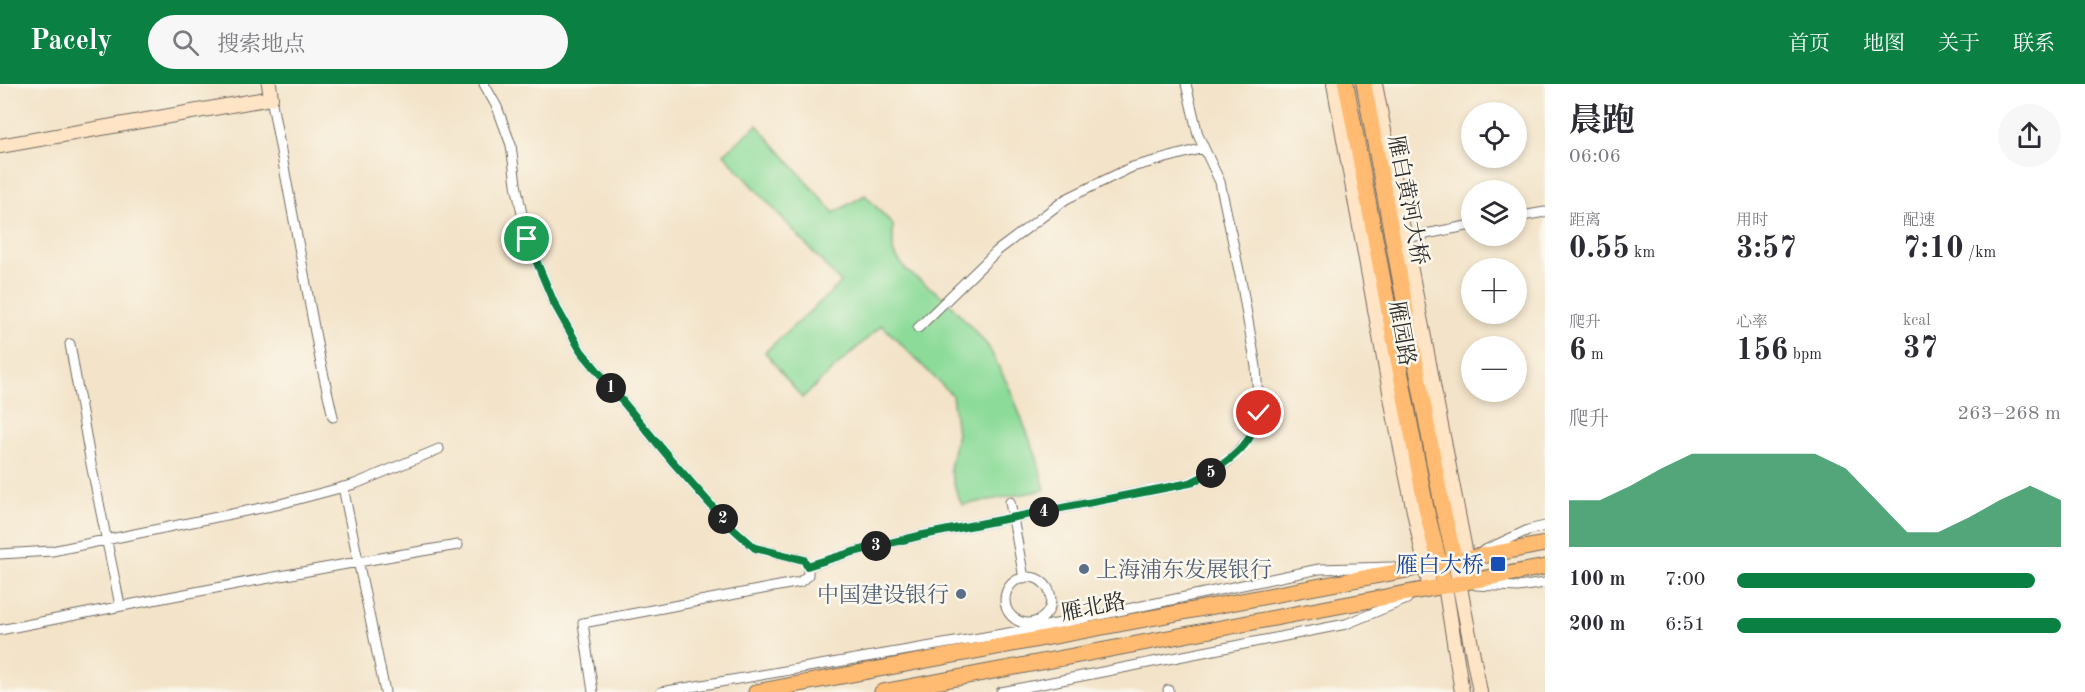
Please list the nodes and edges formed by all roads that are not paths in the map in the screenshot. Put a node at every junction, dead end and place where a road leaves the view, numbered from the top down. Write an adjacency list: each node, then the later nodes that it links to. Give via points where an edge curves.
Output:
1 (269, 84): 8 (main road)
2 (485, 84): 31 (street, via 511,145 527,239 554,303 581,351 726,522 755,548 804,560)
3 (1186, 84): 10 (street)
4 (1334, 84): 32 (main road, 雁园路)
5 (1346, 84): 15 (main road, 雁白黄河大桥)
6 (1364, 84): 16 (main road, 雁白黄河大桥)
7 (1375, 84): 14 (main road, 雁园路)
8 (271, 98): 9 (main road); 19 (street)
9 (0, 146)
10 (1204, 148): 17 (street, via 1132,166 1066,199 997,251); 23 (street, via 1220,182 1256,367 1259,413 1248,440 1227,462 1190,483)
11 (1545, 212): 12 (street)
12 (1527, 215)
13 (1461, 227): 14 (street)
14 (1405, 238): 30 (main road, 雁园路)
15 (1389, 312): 30 (main road, 雁园路, via 1426,508)
16 (1409, 324): 30 (main road, 雁园路)
17 (918, 328)
18 (70, 344): 25 (street)
19 (333, 417)
20 (439, 449): 21 (street)
21 (343, 487): 25 (street); 29 (street)
22 (1010, 502): 23 (street)
23 (1012, 518): 31 (street, via 923,535); 34 (street)
24 (1545, 526): 30 (street)
25 (107, 540): 28 (street, via 52,551); 37 (street)
26 (1545, 544): 30 (main road, 雁北路)
27 (458, 545): 29 (street)
28 (0, 554)
29 (358, 561): 37 (street); 41 (street)
30 (1454, 561): 32 (main road, 雁北路); 36 (main road, 雁园路); 36 (main road, 雁园路)
31 (807, 566): 42 (street, via 808,575 800,582 583,623)
32 (1425, 566): 36 (main road, 雁园路); 39 (main road, 雁北路)
33 (1545, 567): 36 (main road, 雁北路)
34 (1024, 578): 39 (street, via 1009,587 1005,604 1008,613); 39 (street, via 1041,582 1051,596 1047,614)
35 (1545, 583): 36 (street, via 1518,587)
36 (1451, 585): 40 (main road, 雁北路); 46 (street, via 1346,624); 47 (main road, 雁园路); 48 (main road, 雁园路)
37 (120, 606): 38 (street)
38 (0, 630)
39 (1033, 631): 40 (street); 43 (street); 44 (main road, 雁北路)
40 (1037, 663): 45 (main road, 雁北路)
41 (385, 692)
42 (593, 692)
43 (661, 692)
44 (756, 692)
45 (882, 692)
46 (1001, 692)
47 (1462, 692)
48 (1480, 692)

